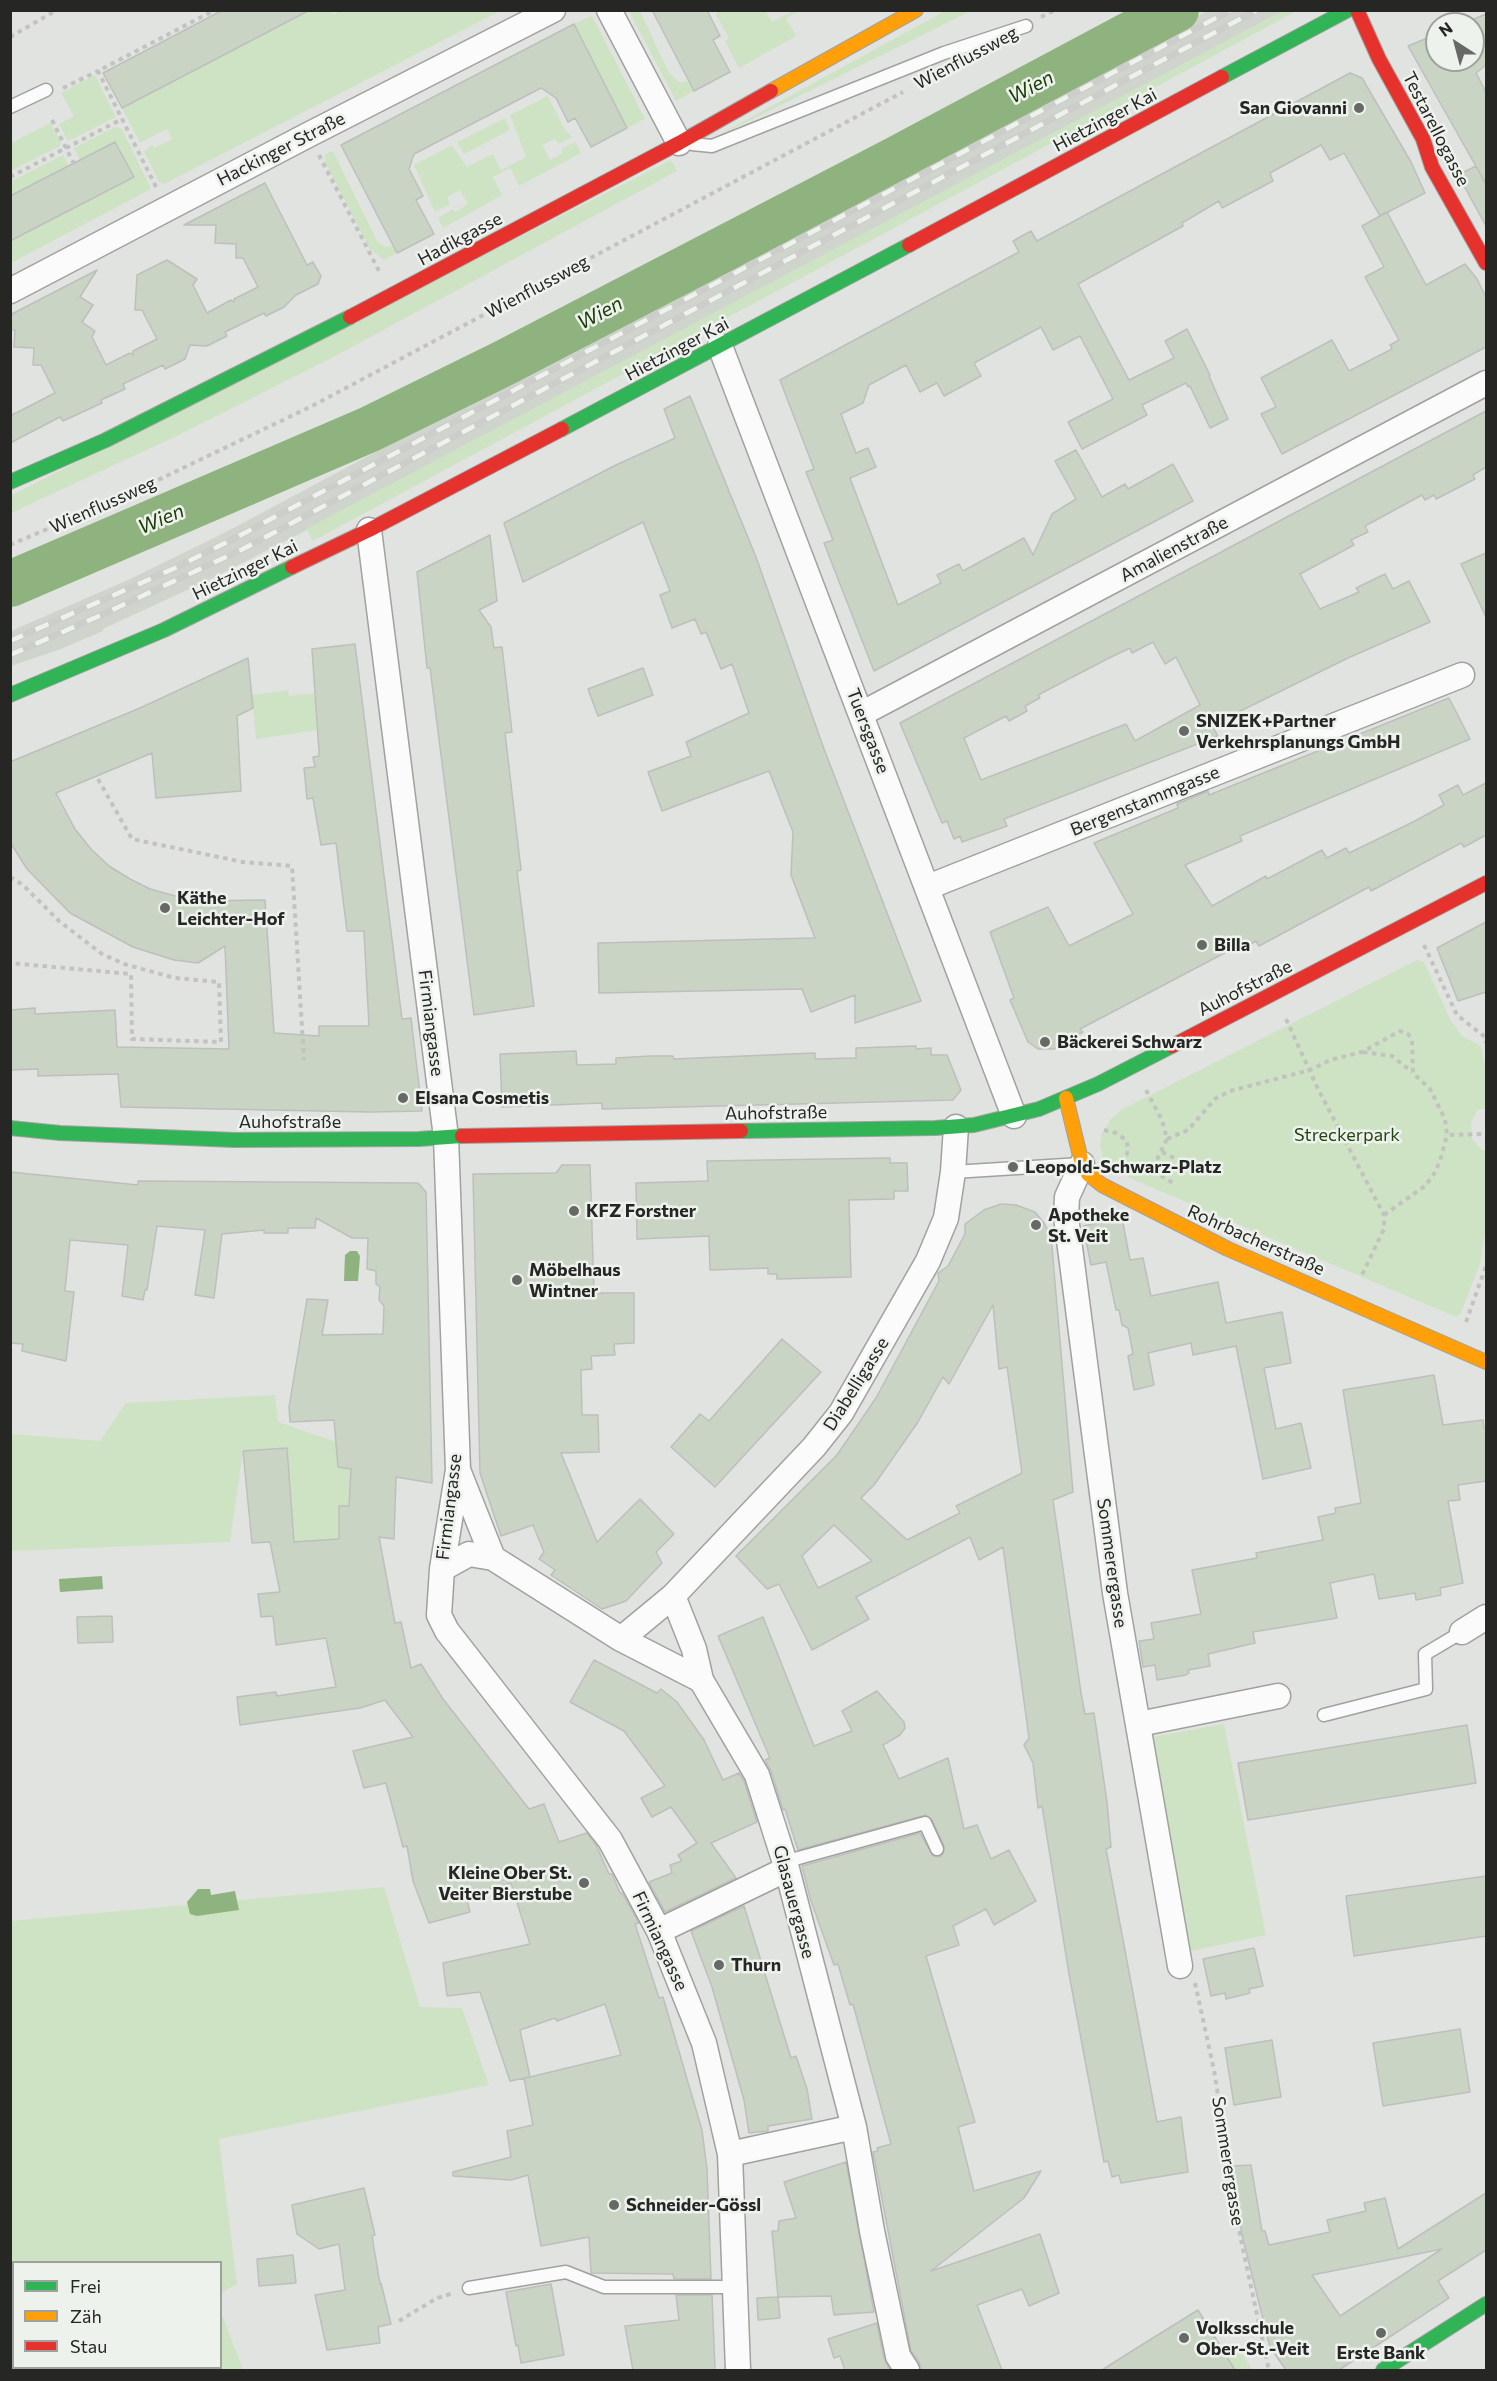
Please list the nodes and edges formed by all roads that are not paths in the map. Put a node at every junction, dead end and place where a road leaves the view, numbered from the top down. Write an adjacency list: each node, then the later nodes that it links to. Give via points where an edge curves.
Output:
1 (553, 10): 11 (street, Hackinger Straße)
2 (609, 10): 9 (street)
3 (916, 10): 9 (main road, Hadikgasse)
4 (1348, 10): 12 (main road, Hietzinger Kai)
5 (1357, 10): 10 (main road, Testarellogasse, via 1379,59 1424,139 1432,167)
6 (1026, 26): 9 (lane, via 944,53 712,146)
7 (46, 90): 8 (lane)
8 (10, 107)
9 (679, 143): 14 (main road, Hadikgasse, via 391,296 106,440)
10 (1486, 263)
11 (10, 291)
12 (720, 346): 15 (main road, Hietzinger Kai); 18 (street, Tuersgasse)
13 (1486, 383): 18 (street, Amalienstraße)
14 (10, 482)
15 (369, 530): 17 (main road, Hietzinger Kai, via 164,630); 25 (street, Firmiangasse)
16 (1462, 675): 20 (street, Bergenstammgasse)
17 (10, 695)
18 (861, 714): 20 (street, Tuersgasse)
19 (1486, 883): 21 (main road, Auhofstraße)
20 (928, 887): 22 (street, Tuersgasse)
21 (1066, 1098): 22 (main road, Auhofstraße); 26 (main road)
22 (1014, 1116): 23 (main road, Auhofstraße)
23 (956, 1127): 25 (main road, Auhofstraße); 27 (street, Diabelligasse)
24 (10, 1128): 25 (main road, Auhofstraße, via 235,1140)
25 (446, 1137): 29 (street, Firmiangasse)
26 (1082, 1164): 27 (lane); 28 (main road, Rohrbacherstraße, via 1102,1185 1184,1229); 39 (street, Sommerergasse, via 1067,1197 1066,1217 1115,1593)
27 (953, 1172): 32 (street, Diabelligasse, via 946,1218 928,1261 841,1413 814,1447)
28 (1486, 1362)
29 (458, 1470): 30 (street); 31 (street, Firmiangasse)
30 (493, 1558): 31 (street, via 469,1554); 35 (street)
31 (442, 1569): 42 (street, Firmiangasse, via 440,1615 447,1631 610,1840)
32 (673, 1596): 35 (street, Diabelligasse); 36 (street, via 694,1649)
33 (1486, 1617): 34 (street)
34 (1462, 1632): 38 (lane, via 1425,1654 1426,1689)
35 (621, 1639): 36 (street)
36 (701, 1680): 41 (street, Glasauergasse, via 757,1775)
37 (1278, 1696): 39 (street)
38 (1324, 1715)
39 (1139, 1724): 43 (street, Sommerergasse)
40 (937, 1850): 41 (lane, via 925,1823)
41 (785, 1865): 42 (street); 44 (street, Glasauergasse)
42 (659, 1931): 45 (street, Firmiangasse, via 704,2043)
43 (1179, 1964)
44 (854, 2127): 45 (street); 50 (street, Glasauergasse, via 898,2356)
45 (730, 2154): 46 (street, Firmiangasse)
46 (734, 2287): 47 (lane, via 604,2287 566,2272); 49 (street, Firmiangasse)
47 (470, 2288)
48 (1486, 2304): 51 (main road)
49 (738, 2370)
50 (907, 2370)
51 (1383, 2370)

